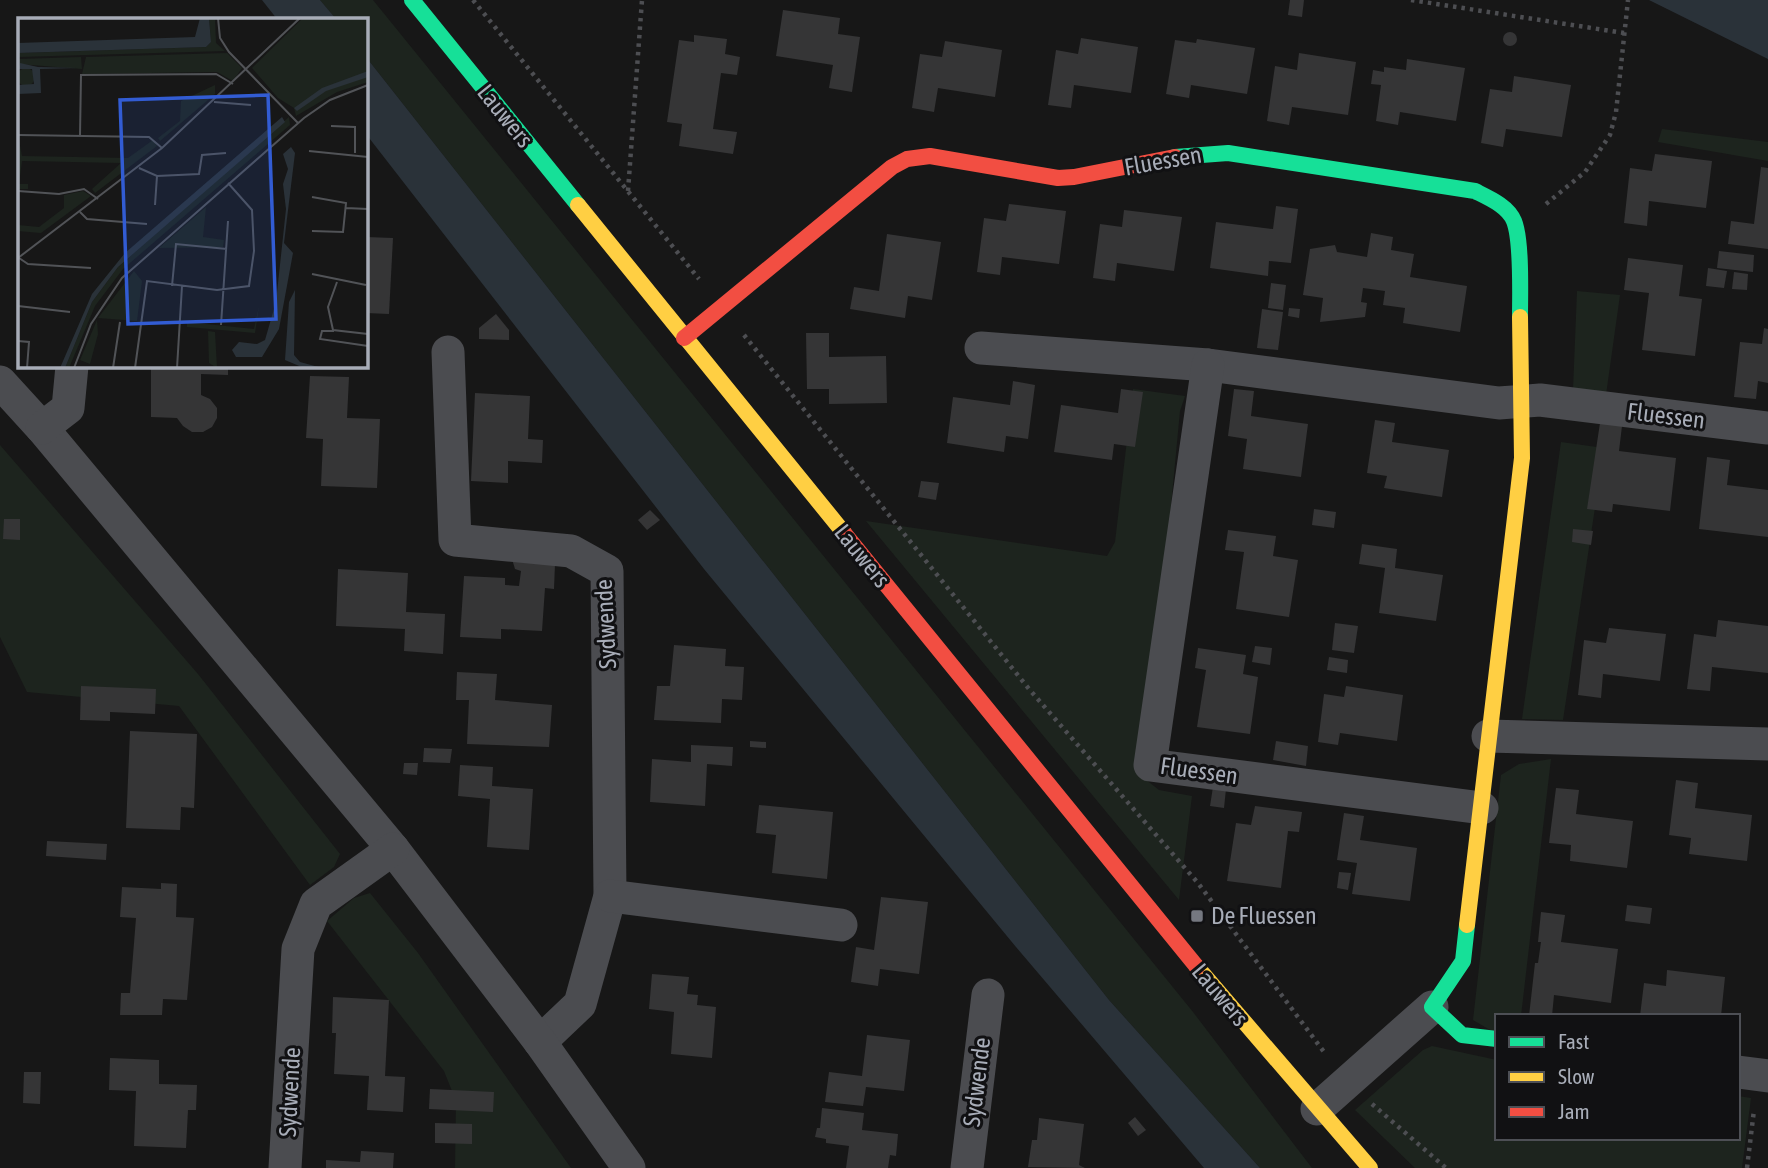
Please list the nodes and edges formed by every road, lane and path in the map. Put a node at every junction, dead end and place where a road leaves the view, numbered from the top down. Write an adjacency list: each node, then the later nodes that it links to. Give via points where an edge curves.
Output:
1 (412, 0): 10 (street, Lauwers)
2 (473, 0): 7 (path)
3 (642, 0): 7 (path)
4 (1411, 0): 6 (path)
5 (1628, 0): 6 (path)
6 (1624, 33): 8 (path, via 1616,111 1601,152 1565,191)
7 (628, 191): 9 (path)
8 (1514, 221): 9 (street, Fluessen, via 1501,205 1475,191 1228,153 1186,155 1058,178 930,156 907,159 892,167); 16 (street)
9 (723, 309): 10 (street, Fluessen); 30 (path, via 1029,689 1198,883)
10 (684, 338): 31 (street, Lauwers, via 1167,932)
11 (981, 348): 13 (street, Fluessen)
12 (448, 352): 23 (street, Sydwende, via 455,540 571,551 607,571)
13 (1208, 365): 16 (street, Fluessen, via 1499,403); 21 (street, Fluessen, via 1150,765)
14 (72, 368): 17 (street, via 68,408)
15 (0, 382): 17 (street)
16 (1522, 401): 18 (street, Fluessen); 19 (street, via 1522,458)
17 (42, 428): 22 (street)
18 (1768, 428)
19 (1488, 736): 20 (street); 21 (street)
20 (1768, 744)
21 (1482, 808): 26 (street, via 1463,961)
22 (393, 849): 28 (street); 32 (street, Sydwende, via 316,904 298,949)
23 (610, 896): 24 (street); 28 (street, Sydwende, via 580,1004)
24 (841, 925)
25 (988, 995): 34 (street, Sydwende)
26 (1432, 1007): 27 (street, via 1462,1035); 30 (street)
27 (1495, 1039)
28 (540, 1042): 33 (street)
29 (1755, 1074): 37 (path)
30 (1346, 1082): 31 (street); 36 (path)
31 (1317, 1109): 35 (street, Lauwers)
32 (285, 1168)
33 (629, 1168)
34 (967, 1168)
35 (1370, 1168)
36 (1446, 1168)
37 (1747, 1168)

